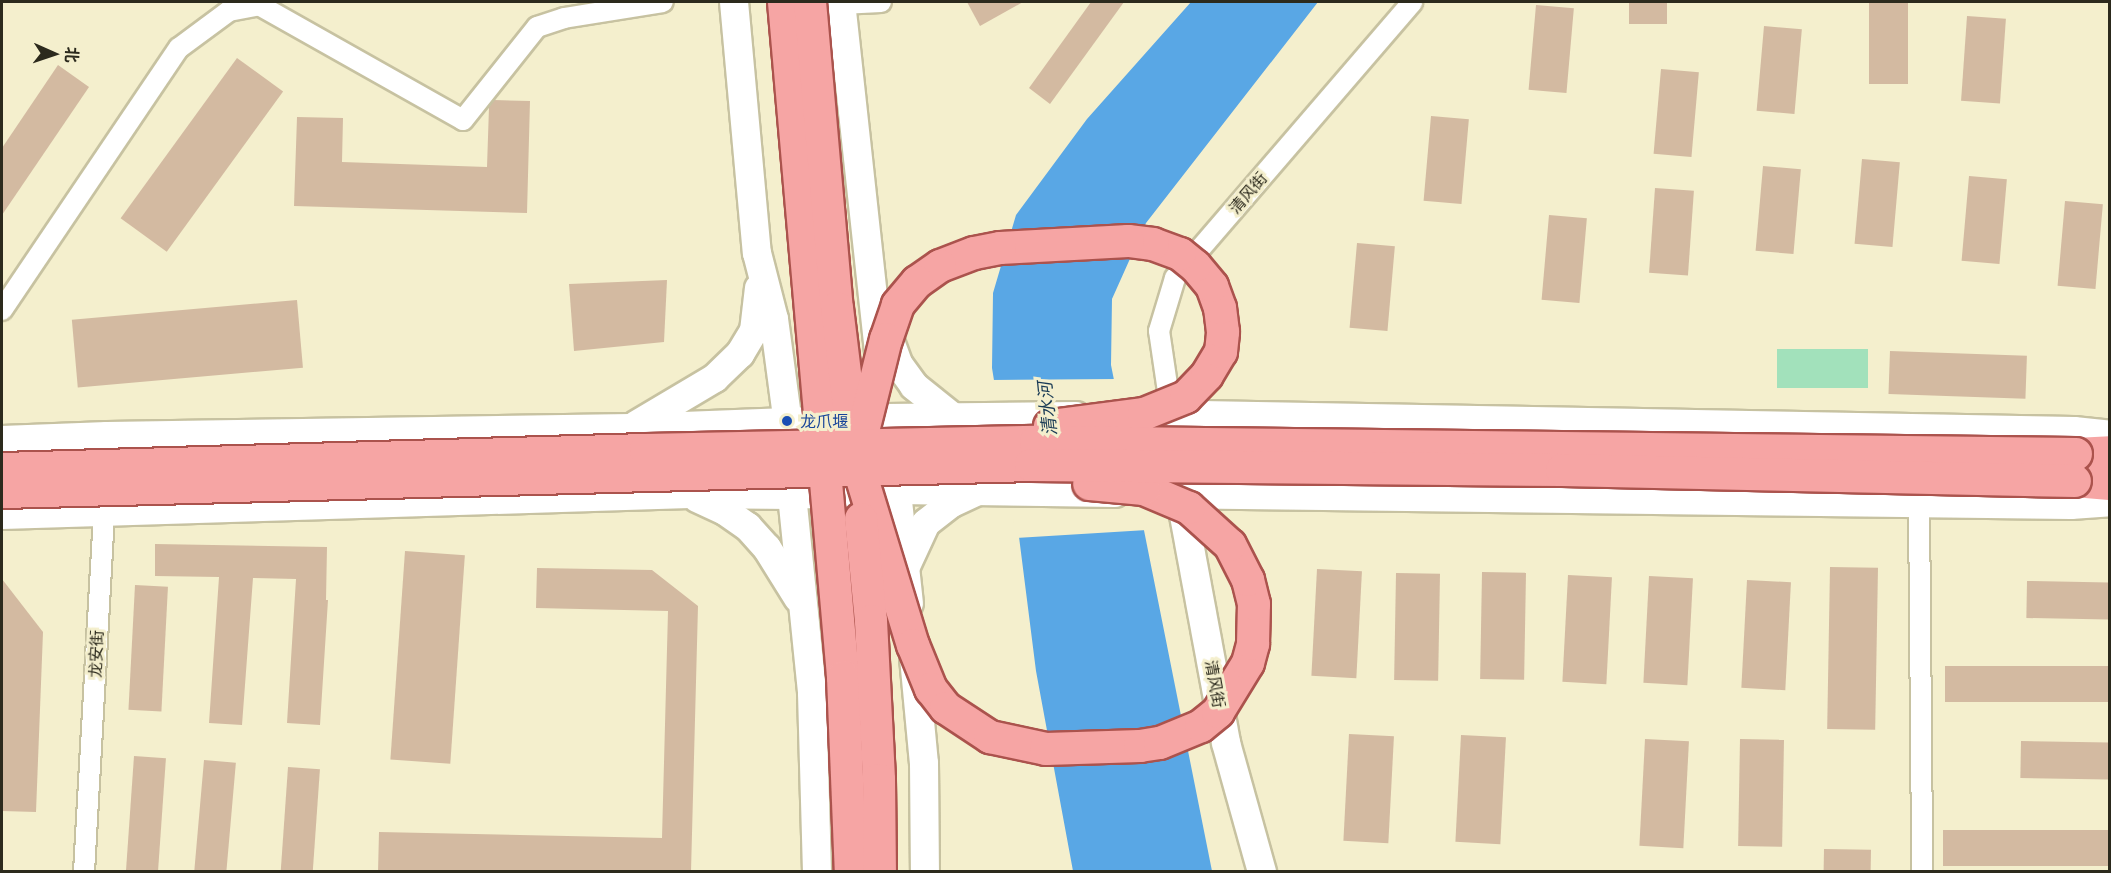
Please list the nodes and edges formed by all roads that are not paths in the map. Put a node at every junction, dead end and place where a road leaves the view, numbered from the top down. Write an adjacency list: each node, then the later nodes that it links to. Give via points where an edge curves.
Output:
1 (663, 2): 10 (street, via 564,18 537,27 463,120 259,5 229,11 179,48)
2 (734, 2): 8 (main road)
3 (784, 2): 39 (main road, bridge, via 843,677)
4 (810, 2): 21 (main road, bridge, via 837,308)
5 (881, 2): 7 (street)
6 (1412, 2): 11 (street, 清风街, via 1175,278 1159,331)
7 (841, 3): 9 (main road)
8 (757, 253): 14 (main road, via 774,319); 15 (main road, via 759,299 754,331 741,354 714,378)
9 (871, 272): 12 (main road); 13 (main road, via 898,365 914,386)
10 (2, 310)
11 (1171, 414): 13 (main road, bridge); 16 (main road, via 2074,431)
12 (886, 418): 13 (main road); 14 (main road); 25 (main road)
13 (954, 418)
14 (788, 423): 15 (main road); 30 (main road)
15 (631, 428): 17 (main road)
16 (2109, 435)
17 (107, 436): 18 (main road); 33 (street, 龙安街)
18 (2, 440)
19 (2109, 452): 22 (main road)
20 (919, 456): 21 (main road, bridge, via 1144,414 1186,397 1207,375 1221,352 1221,320 1212,286 1180,254 1153,244 1128,241 1000,249 974,253 940,266 917,282 898,305); 21 (main road, bridge, via 1144,489 1196,513 1239,558 1254,604 1253,644 1248,663 1218,712 1182,736 1140,746 1037,748 990,737 968,724 946,708 926,678 912,645); 22 (main road, bridge, via 1030,465 1551,470); 23 (main road, bridge); 26 (main road, bridge)
21 (856, 459): 40 (main road, bridge, via 871,621)
22 (2075, 467): 24 (main road)
23 (2, 469)
24 (2109, 484)
25 (897, 490): 27 (main road); 30 (main road); 35 (main road)
26 (2, 492)
27 (982, 492): 29 (main road); 35 (main road, via 952,503 926,523)
28 (690, 494): 30 (main road); 33 (main road); 36 (main road, via 748,526 784,573)
29 (1180, 494): 32 (main road); 42 (main road, 清风街, via 1226,743)
30 (792, 495): 36 (main road)
31 (2109, 502): 32 (main road)
32 (1919, 503): 43 (street)
33 (104, 511): 34 (main road); 37 (street, 龙安街)
34 (2, 515)
35 (905, 568): 41 (main road, via 924,763)
36 (803, 609): 38 (main road, via 812,693)
37 (84, 872)
38 (817, 872)
39 (850, 872)
40 (880, 872)
41 (925, 872)
42 (1262, 872)
43 (1923, 872)

